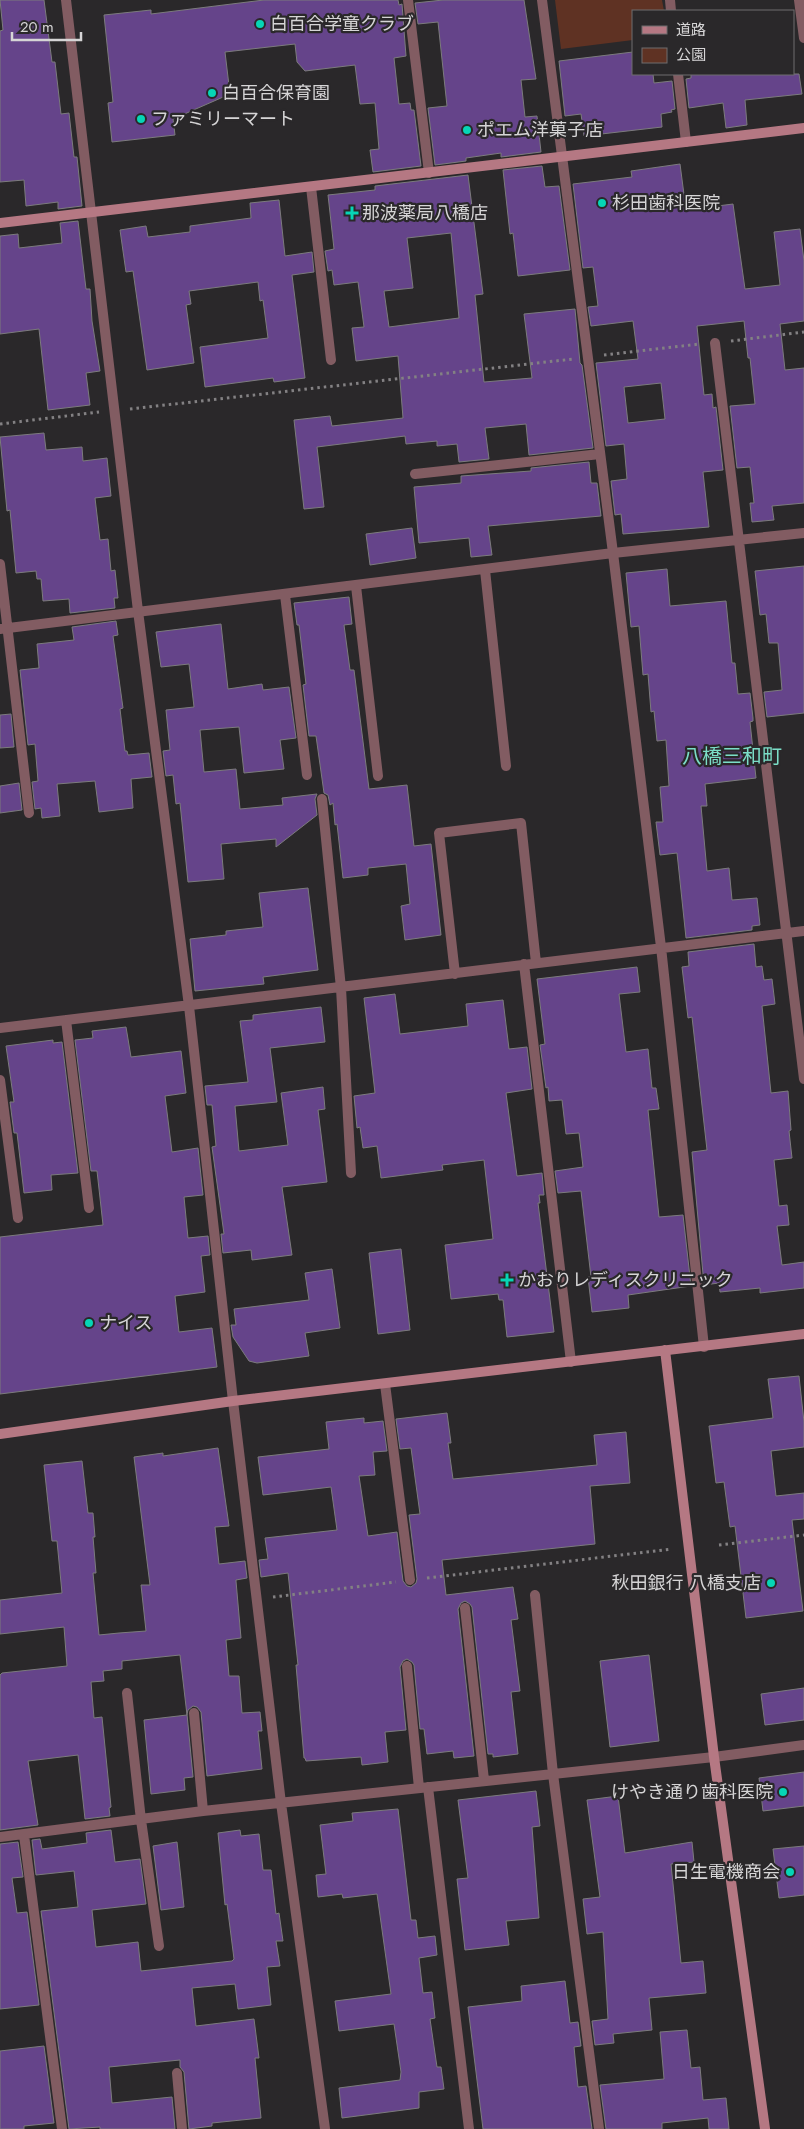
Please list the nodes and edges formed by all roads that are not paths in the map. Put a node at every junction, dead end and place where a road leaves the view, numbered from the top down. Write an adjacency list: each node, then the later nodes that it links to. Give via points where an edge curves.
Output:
1 (66, 0): 12 (street)
2 (408, 0): 10 (street)
3 (542, 0): 9 (street)
4 (800, 0): 5 (street)
5 (804, 38)
6 (678, 75): 8 (street)
7 (804, 128): 8 (street)
8 (686, 142): 9 (street)
9 (562, 157): 10 (street); 16 (street)
10 (429, 173): 11 (street)
11 (311, 187): 12 (street); 15 (street)
12 (91, 212): 13 (street); 25 (street)
13 (0, 224)
14 (715, 343): 19 (street)
15 (331, 360)
16 (600, 454): 17 (street); 20 (street)
17 (415, 474)
18 (804, 533): 19 (street)
19 (740, 541): 20 (street); 33 (street)
20 (613, 554): 22 (street); 34 (street)
21 (0, 564): 26 (street)
22 (485, 570): 23 (street); 27 (street)
23 (356, 586): 24 (street); 29 (street)
24 (285, 595): 25 (street); 28 (street)
25 (138, 611): 26 (street); 39 (street)
26 (4, 628): 31 (street)
27 (506, 766)
28 (307, 774)
29 (378, 776)
30 (322, 799): 38 (street)
31 (29, 813)
32 (804, 931): 33 (street)
33 (786, 933): 34 (street); 43 (street)
34 (661, 947): 35 (street); 48 (street)
35 (536, 963): 36 (street); 37 (street, via 521,823 439,833)
36 (524, 964): 37 (street); 50 (street)
37 (455, 974): 38 (street)
38 (341, 988): 39 (street); 44 (street)
39 (189, 1006): 40 (street); 52 (street)
40 (66, 1020): 41 (street); 45 (street)
41 (0, 1028)
42 (0, 1080): 46 (street)
43 (804, 1080)
44 (351, 1173)
45 (89, 1208)
46 (18, 1218)
47 (804, 1334): 48 (street)
48 (704, 1347): 49 (street)
49 (665, 1350): 50 (street); 61 (street)
50 (571, 1362): 51 (street)
51 (385, 1384): 52 (street); 54 (street)
52 (232, 1401): 53 (street); 65 (street)
53 (0, 1434)
54 (410, 1580)
55 (535, 1595): 62 (street)
56 (465, 1608): 63 (street)
57 (407, 1666): 64 (street)
58 (127, 1693): 67 (street)
59 (194, 1713): 66 (street)
60 (804, 1744): 61 (street)
61 (714, 1756): 62 (street); 77 (street)
62 (553, 1774): 63 (street); 76 (street)
63 (484, 1780): 64 (street)
64 (423, 1788): 65 (street); 75 (street)
65 (281, 1803): 66 (street); 74 (street)
66 (203, 1811): 67 (street)
67 (141, 1820): 68 (street); 70 (street)
68 (24, 1835): 69 (street); 72 (street)
69 (0, 1837)
70 (159, 1946)
71 (177, 2073): 73 (street)
72 (62, 2129)
73 (182, 2129)
74 (325, 2129)
75 (470, 2129)
76 (599, 2129)
77 (766, 2129)

